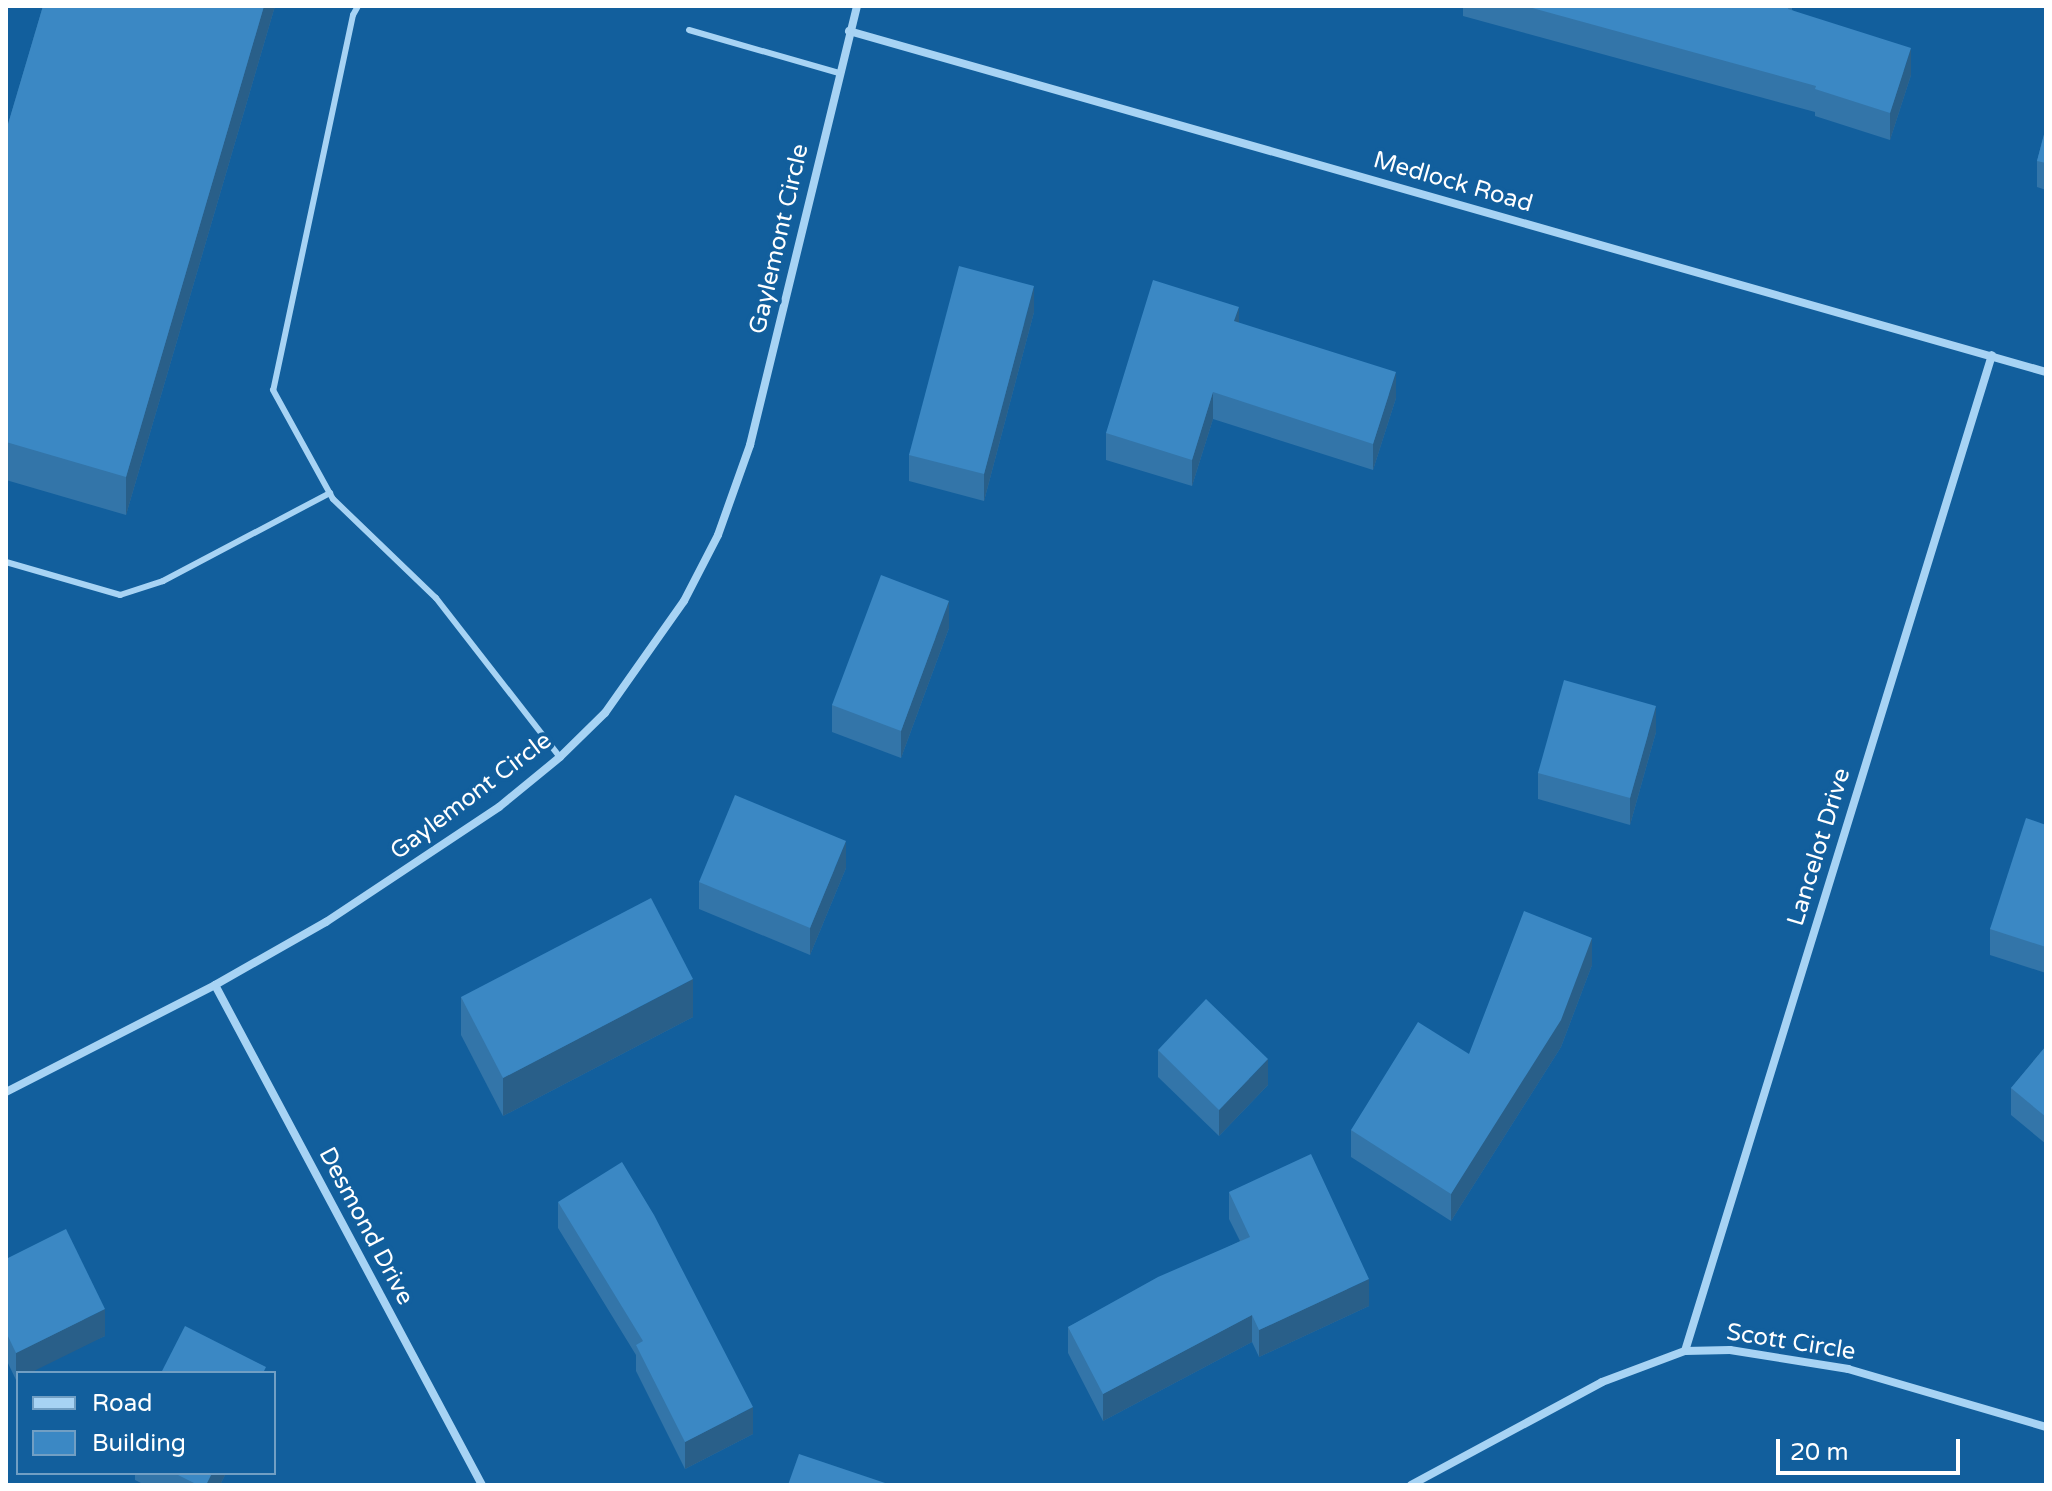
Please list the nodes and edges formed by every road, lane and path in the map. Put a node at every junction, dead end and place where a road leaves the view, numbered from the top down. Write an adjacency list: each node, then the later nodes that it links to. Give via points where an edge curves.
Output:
1 (358, 6): 8 (lane, via 273,390)
2 (857, 6): 4 (street, Gaylemont Circle)
3 (689, 30): 5 (lane)
4 (849, 31): 5 (street, Gaylemont Circle); 6 (street, Medlock Road)
5 (839, 73): 10 (street, Gaylemont Circle, via 750,445 718,535 684,601 643,662 605,713)
6 (1992, 355): 7 (street, Medlock Road); 13 (street, Lancelot Drive)
7 (2046, 372)
8 (330, 493): 9 (lane, via 163,581 120,595); 10 (lane, via 436,598)
9 (6, 562)
10 (560, 757): 11 (street, Gaylemont Circle, via 419,862)
11 (215, 985): 12 (street, Gaylemont Circle); 15 (street, Desmond Drive)
12 (6, 1092)
13 (1685, 1351): 14 (street, Scott Circle, via 1730,1350 1848,1369); 16 (street, Scott Circle, via 1602,1382)
14 (2046, 1427)
15 (482, 1485)
16 (1411, 1485)

